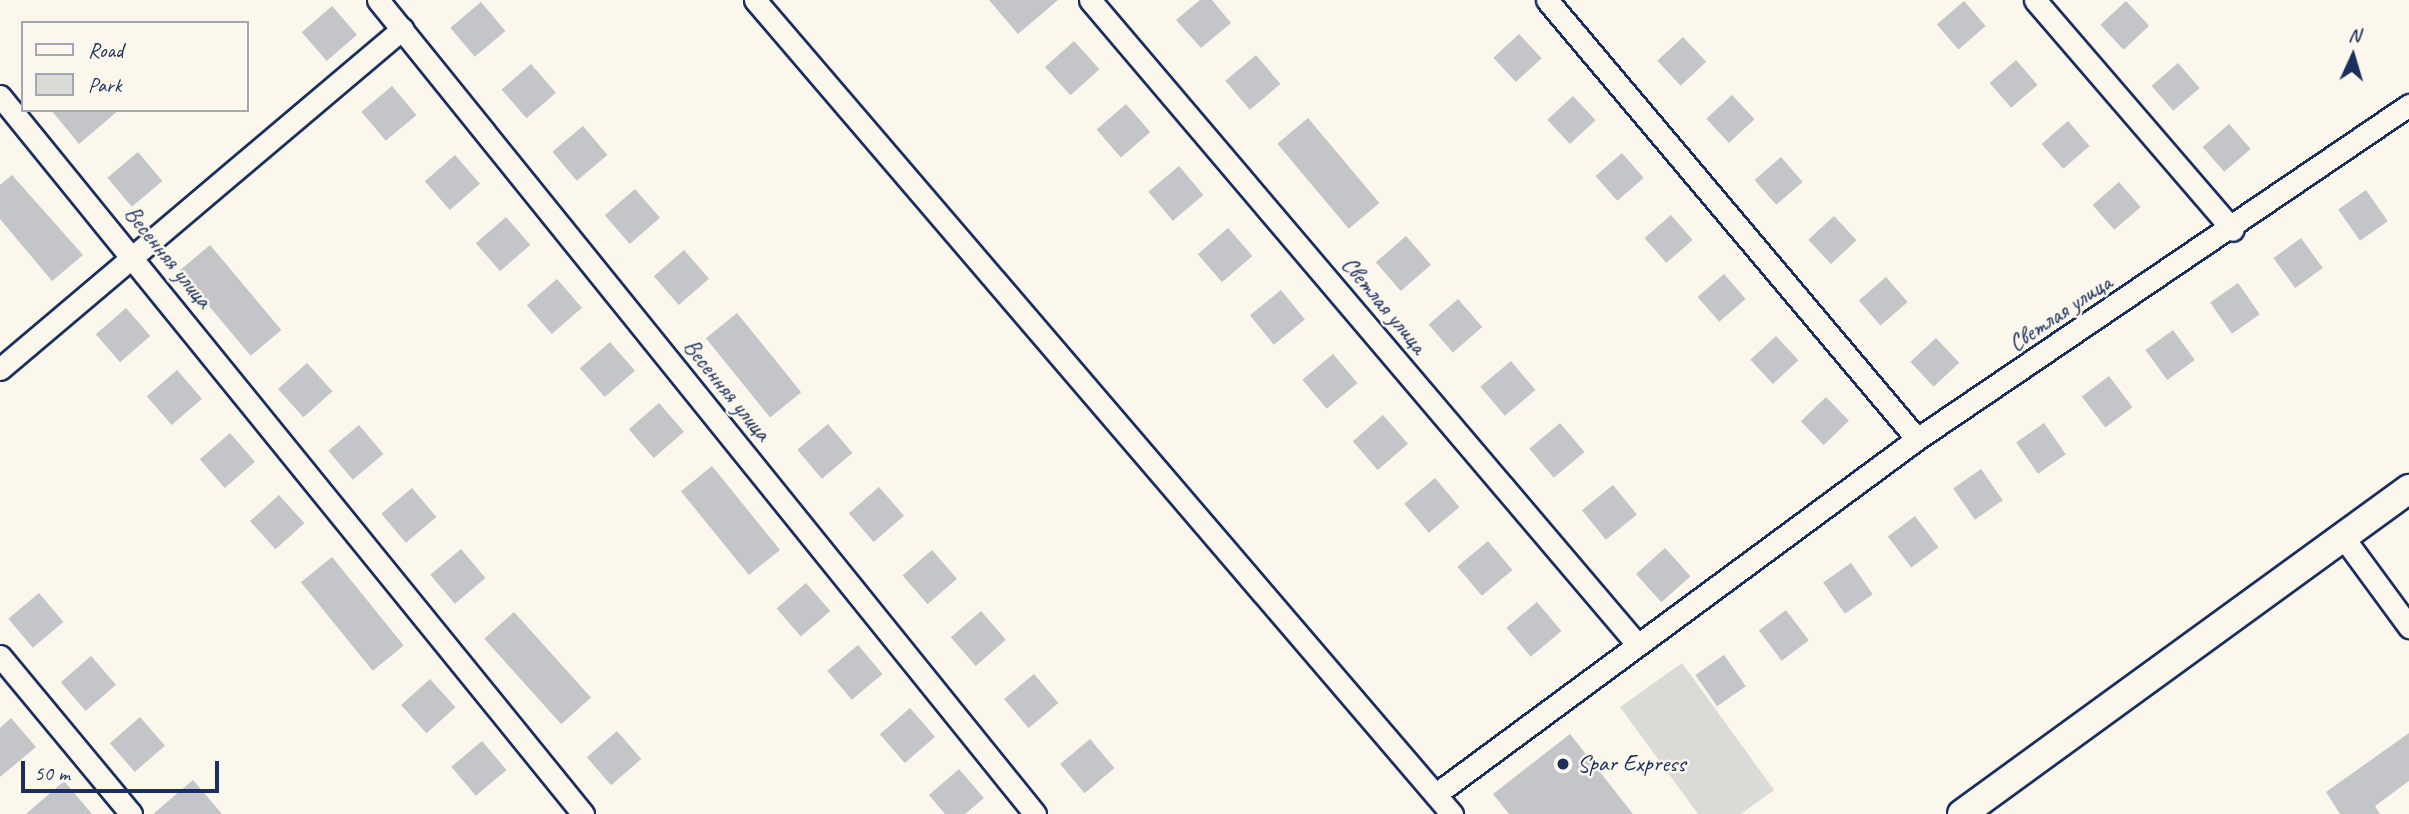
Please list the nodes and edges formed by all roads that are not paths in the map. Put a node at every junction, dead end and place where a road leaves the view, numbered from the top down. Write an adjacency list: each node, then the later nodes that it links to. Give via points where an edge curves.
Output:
1 (378, 0): 6 (street, Весенняя улица)
2 (755, 0): 18 (street)
3 (1090, 0): 16 (street, Светлая улица)
4 (1547, 0): 12 (street)
5 (2035, 0): 9 (street)
6 (402, 29): 10 (street); 21 (street, Весенняя улица)
7 (0, 96): 10 (street, Весенняя улица)
8 (2409, 105): 9 (street, Светлая улица)
9 (2232, 230): 12 (street, Светлая улица)
10 (135, 257): 11 (street); 20 (street, Весенняя улица)
11 (0, 369)
12 (1917, 439): 16 (street, Светлая улица)
13 (2409, 489): 14 (street)
14 (2343, 537): 15 (street); 23 (street)
15 (2409, 627)
16 (1637, 644): 18 (street, Светлая улица)
17 (0, 656): 19 (street)
18 (1436, 794): 22 (street)
19 (131, 814)
20 (583, 814)
21 (1035, 814)
22 (1452, 814)
23 (1962, 814)

